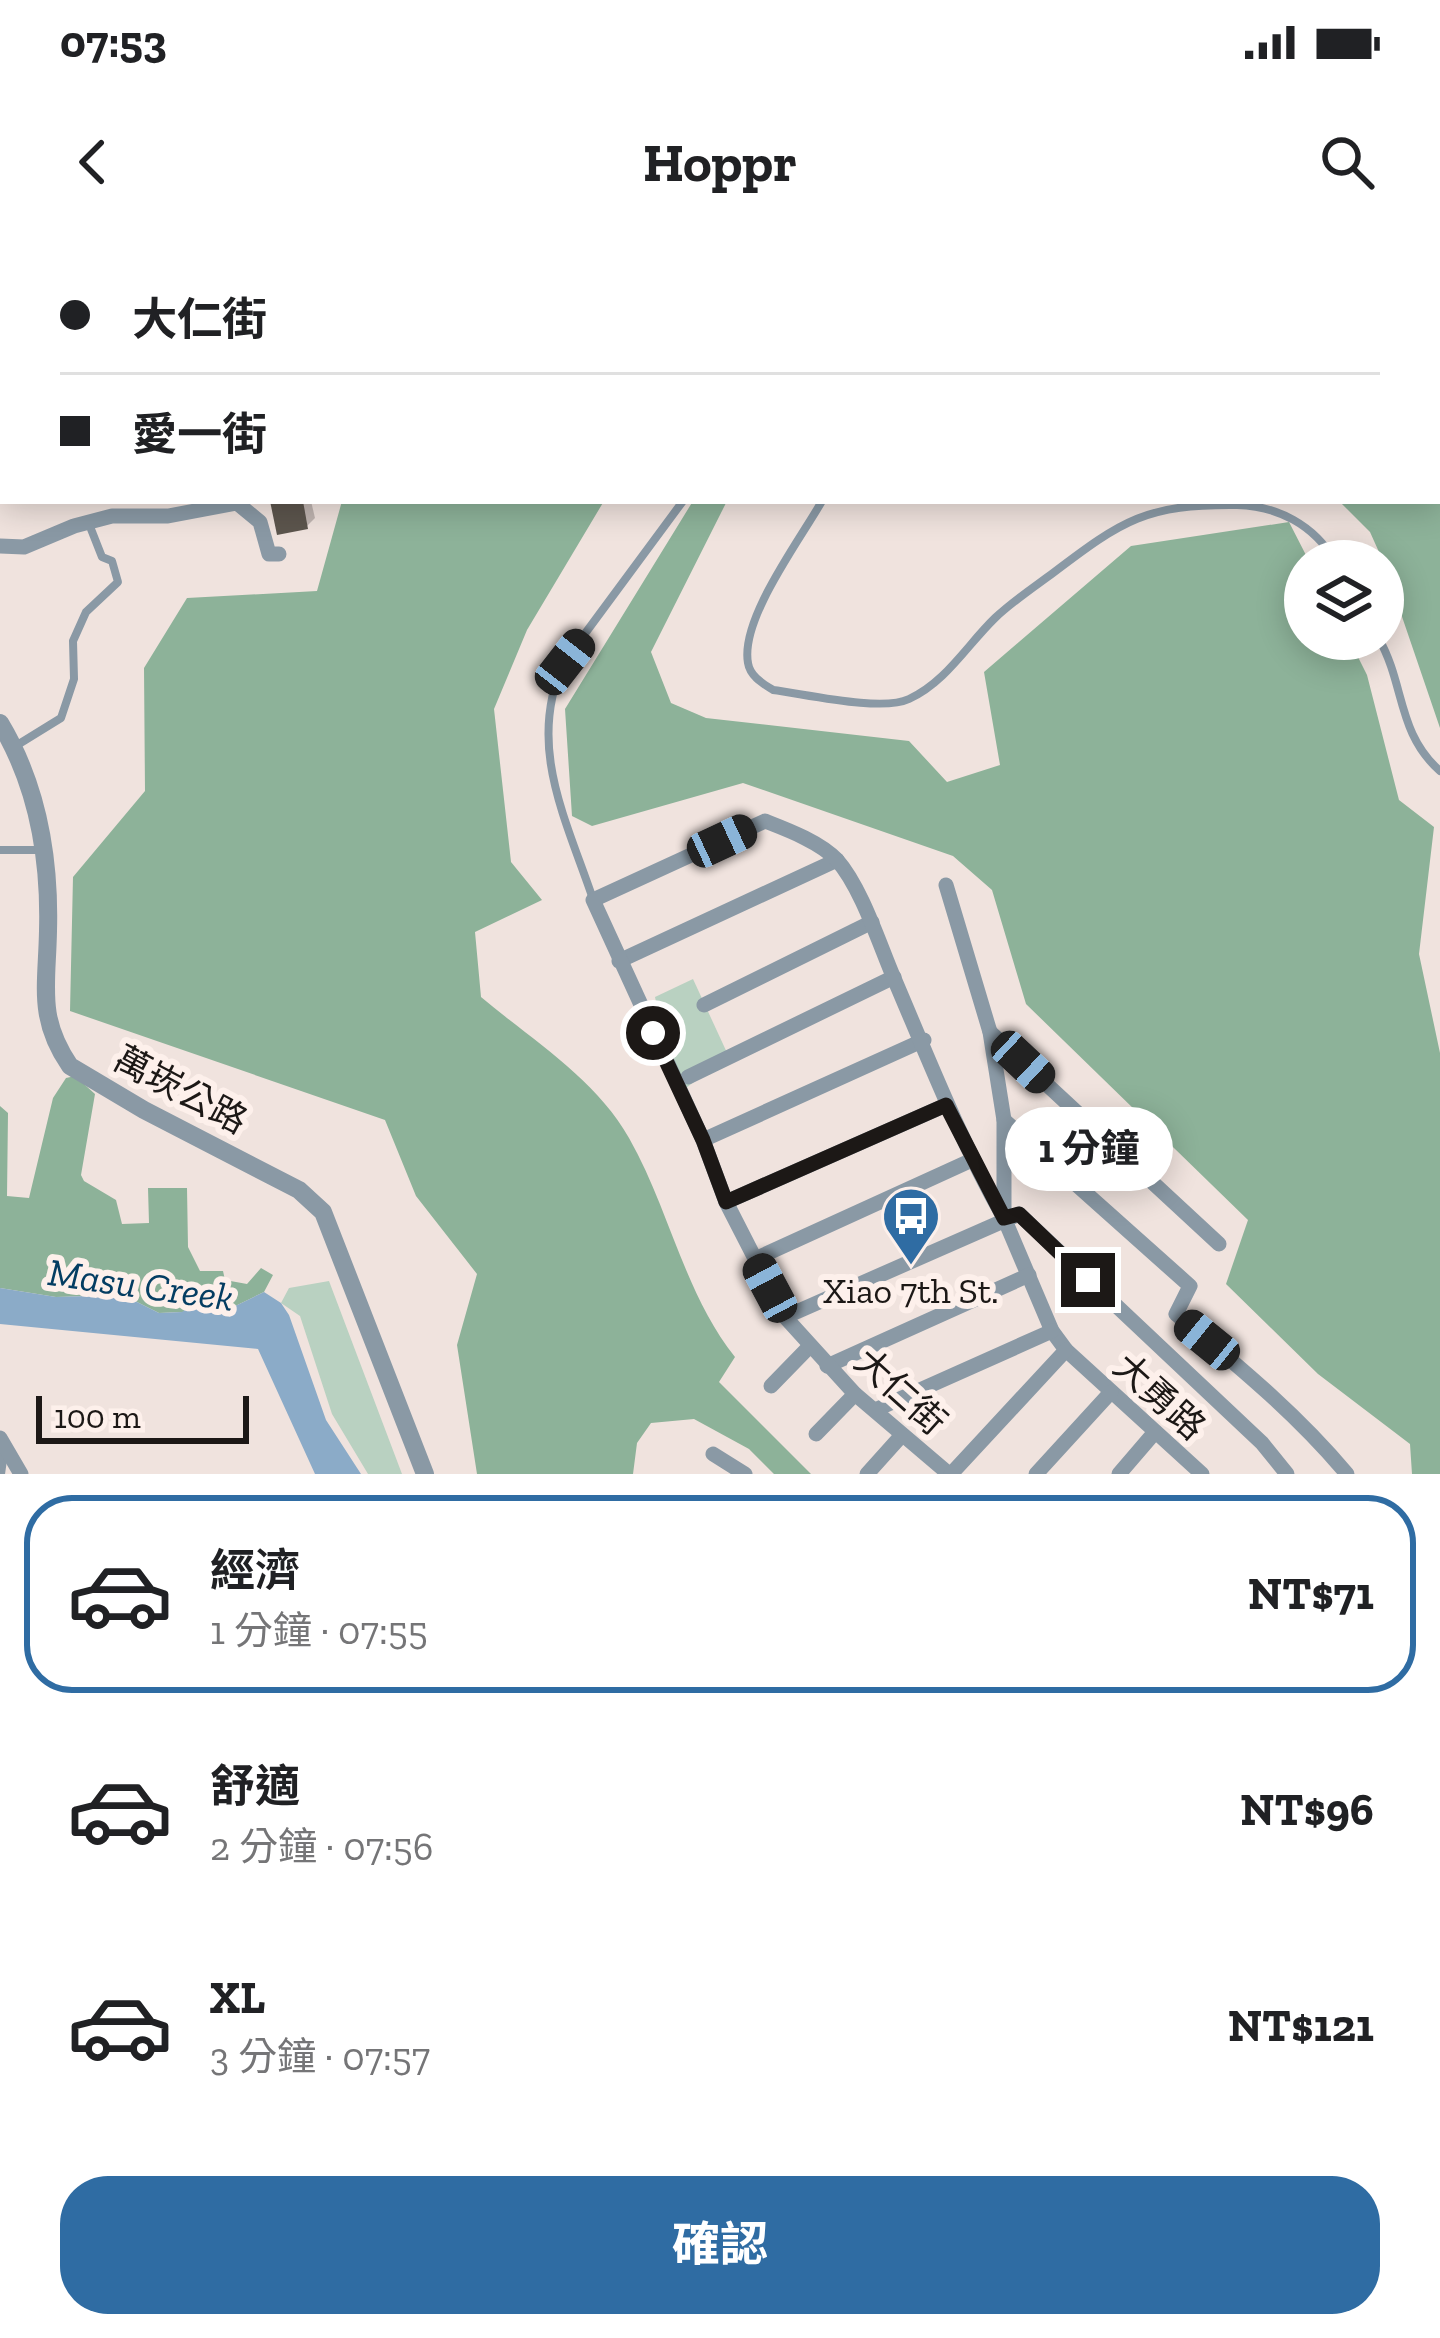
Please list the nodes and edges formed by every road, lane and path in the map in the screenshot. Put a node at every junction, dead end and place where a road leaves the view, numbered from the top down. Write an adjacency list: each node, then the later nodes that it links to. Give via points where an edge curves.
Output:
1 (232, 504): 7 (street)
2 (238, 504): 10 (street, via 260,522 269,554)
3 (681, 504): 19 (lane, via 554,684 548,763)
4 (820, 504): 5 (lane, via 748,630 748,667 772,690 904,702 934,684 997,616 1115,526)
5 (1191, 504)
6 (1191, 504): 8 (lane, via 1262,506)
7 (88, 523): 9 (street, via 24,548); 13 (lane, via 118,582 86,612 73,641 74,679 61,718)
8 (1323, 540)
9 (0, 546)
10 (280, 554)
11 (1386, 660): 14 (lane, via 1410,734)
12 (0, 723): 13 (street, 萬崁公路)
13 (14, 747): 16 (street, 萬崁公路)
14 (1440, 772)
15 (0, 850): 16 (lane)
16 (44, 850): 52 (street, 萬崁公路, via 46,1018 63,1055 144,1111 299,1190 323,1212)
17 (837, 860): 19 (street, via 765,820); 20 (street); 21 (street)
18 (946, 885): 24 (street, 大勇路)
19 (593, 900): 21 (street, 大仁街)
20 (872, 922): 22 (street); 23 (street)
21 (619, 961): 29 (street, 大仁街)
22 (893, 977): 25 (street); 26 (street)
23 (704, 1005)
24 (990, 1032): 28 (street, 大勇路); 33 (street)
25 (924, 1040): 27 (street); 29 (street)
26 (688, 1077)
27 (946, 1105): 30 (street); 31 (street)
28 (1004, 1120): 32 (street, 大勇路); 60 (street, via 1190,1286 1176,1314 1269,1391)
29 (703, 1140): 31 (street, 大仁街)
30 (971, 1160): 32 (street); 34 (street)
31 (726, 1202): 34 (street, 大仁街)
32 (1004, 1218): 35 (street, 大勇路); 36 (street); 59 (street, via 1019,1214)
33 (1219, 1244)
34 (754, 1259): 36 (street, 大仁街)
35 (1029, 1275): 37 (street, 大勇路); 40 (street)
36 (784, 1317): 38 (street, 大仁街)
37 (1052, 1331): 39 (street, 大勇路); 44 (street)
38 (809, 1347): 40 (street, 大仁街); 41 (street)
39 (1066, 1350): 42 (street, 大勇路); 55 (street)
40 (827, 1366): 43 (street, 大仁街)
41 (771, 1386)
42 (1111, 1392): 45 (street, 大勇路); 56 (street)
43 (855, 1394): 44 (street, 大仁街); 46 (street)
44 (875, 1410): 47 (street, 大仁街)
45 (1155, 1432): 57 (street); 58 (street, 大勇路)
46 (816, 1434)
47 (902, 1435): 54 (street); 55 (street, 大仁街)
48 (3, 1441): 50 (lane); 51 (street)
49 (713, 1454): 53 (street)
50 (1, 1474)
51 (20, 1474)
52 (425, 1474)
53 (745, 1474)
54 (867, 1474)
55 (950, 1474)
56 (1036, 1474)
57 (1119, 1474)
58 (1202, 1474)
59 (1287, 1474)
60 (1346, 1474)

